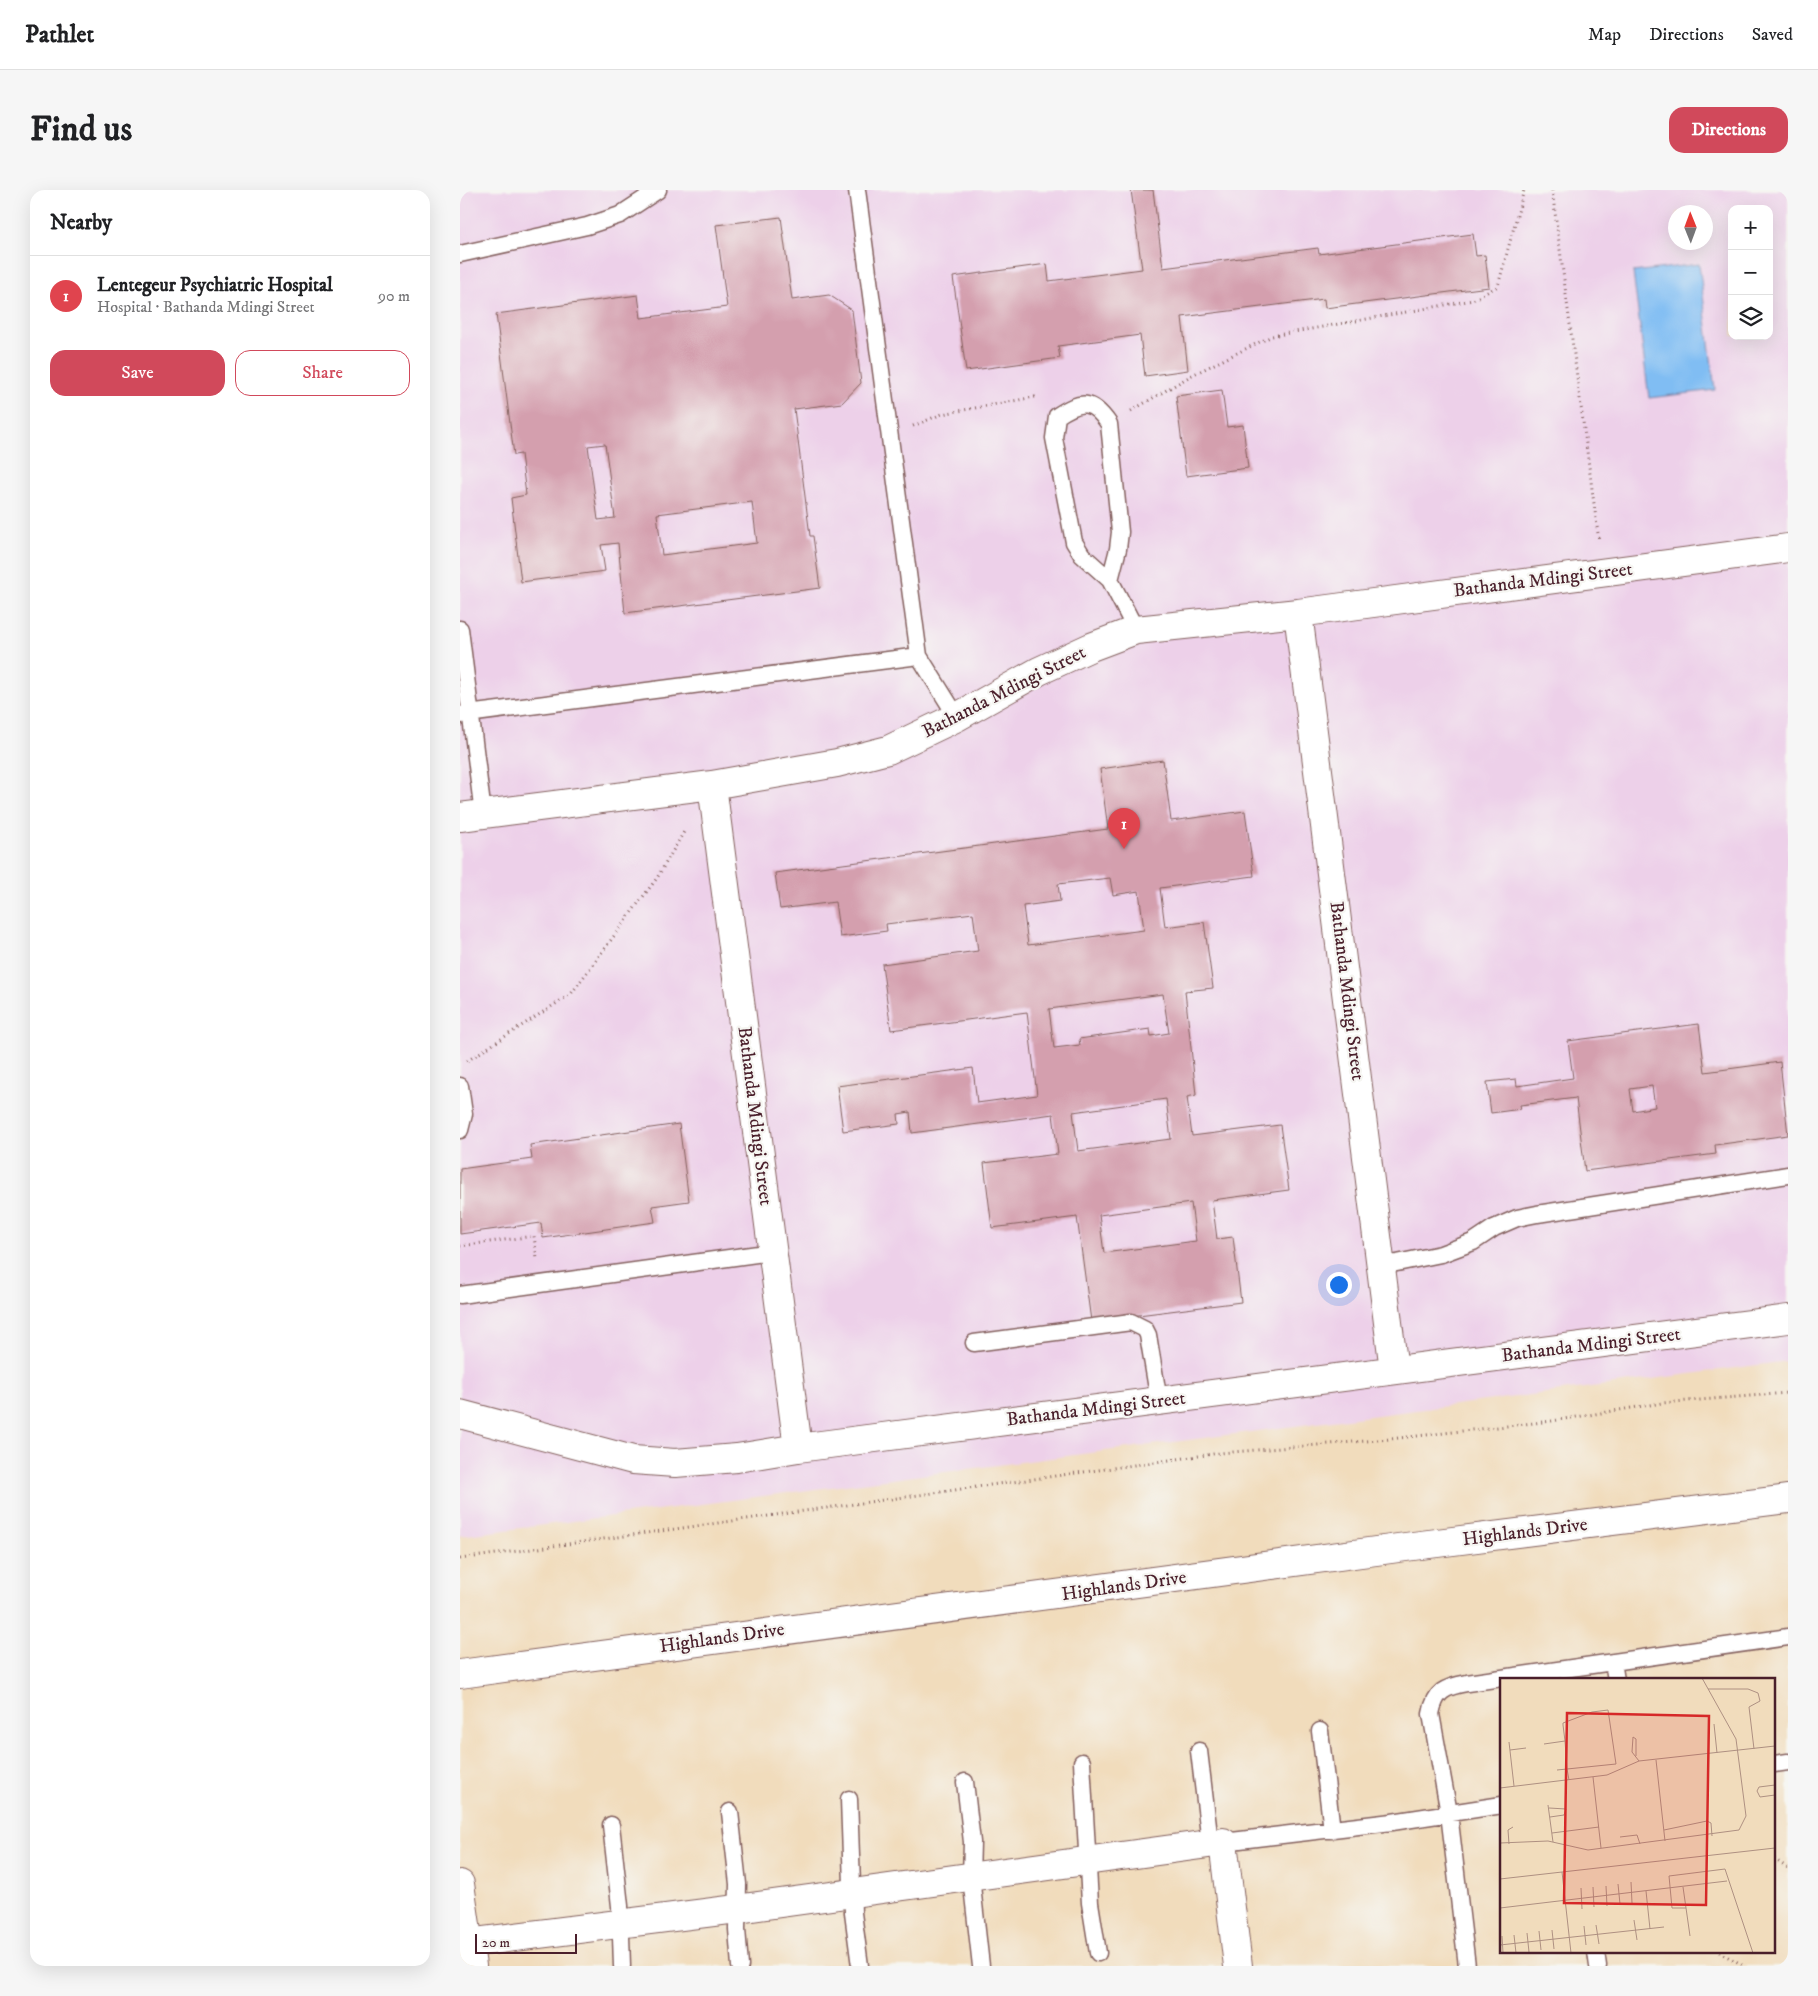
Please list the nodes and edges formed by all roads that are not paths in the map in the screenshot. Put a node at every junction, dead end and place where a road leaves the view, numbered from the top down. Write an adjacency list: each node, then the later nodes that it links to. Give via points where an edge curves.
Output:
1 (658, 190): 3 (lane, via 620,215 587,226)
2 (858, 190): 9 (lane)
3 (460, 254)
4 (1788, 548): 6 (street, Bathanda Mdingi Street)
5 (1110, 580): 5 (lane, via 1082,555 1074,542 1054,438 1057,416 1073,406 1089,404 1100,410 1109,424 1120,532); 8 (lane)
6 (1298, 612): 8 (street, Bathanda Mdingi Street); 18 (street, Bathanda Mdingi Street)
7 (460, 629): 10 (lane)
8 (1136, 630): 11 (street, Bathanda Mdingi Street, via 1039,671)
9 (919, 656): 10 (lane); 11 (lane)
10 (465, 714): 13 (lane)
11 (958, 717): 12 (street, Bathanda Mdingi Street, via 888,750 837,763)
12 (712, 785): 13 (street, Bathanda Mdingi Street); 17 (street, Bathanda Mdingi Street)
13 (472, 816)
14 (460, 1086): 15 (lane, via 464,1114)
15 (460, 1130)
16 (1788, 1176): 18 (lane, via 1527,1216 1441,1254)
17 (772, 1252): 19 (lane); 25 (street, Bathanda Mdingi Street)
18 (1382, 1266): 22 (street, Bathanda Mdingi Street)
19 (460, 1295)
20 (1788, 1319): 22 (street, Bathanda Mdingi Street)
21 (974, 1343): 23 (lane, via 1130,1322 1140,1325 1148,1335)
22 (1394, 1370): 23 (street, Bathanda Mdingi Street)
23 (1159, 1401): 25 (street, Bathanda Mdingi Street)
24 (460, 1414): 25 (street, Bathanda Mdingi Street, via 633,1460 693,1462)
25 (798, 1448)
26 (1788, 1498): 29 (street, Highlands Drive)
27 (1788, 1637): 28 (lane)
28 (1614, 1662): 31 (lane); 32 (lane)
29 (460, 1674)
30 (1500, 1678): 40 (lane, via 1454,1685 1434,1699 1432,1714)
31 (1503, 1678)
32 (1616, 1678)
33 (1320, 1730): 42 (lane)
34 (1199, 1752): 43 (lane)
35 (1082, 1762): 44 (lane)
36 (965, 1782): 45 (lane, via 972,1842)
37 (850, 1799): 47 (lane)
38 (1500, 1805): 40 (lane)
39 (730, 1812): 48 (lane, via 738,1884)
40 (1449, 1813): 42 (lane); 57 (lane)
41 (612, 1825): 49 (lane)
42 (1332, 1830): 43 (lane)
43 (1217, 1842): 44 (street); 56 (street)
44 (1088, 1860): 45 (street); 51 (lane, via 1090,1903)
45 (971, 1877): 47 (street); 55 (lane)
46 (460, 1884): 50 (street)
47 (854, 1893): 48 (street); 54 (lane, via 853,1913)
48 (737, 1909): 49 (street); 53 (lane)
49 (621, 1923): 50 (street); 52 (lane)
50 (467, 1951)
51 (1098, 1954)
52 (622, 1966)
53 (740, 1966)
54 (860, 1966)
55 (981, 1966)
56 (1238, 1966)
57 (1467, 1966)

